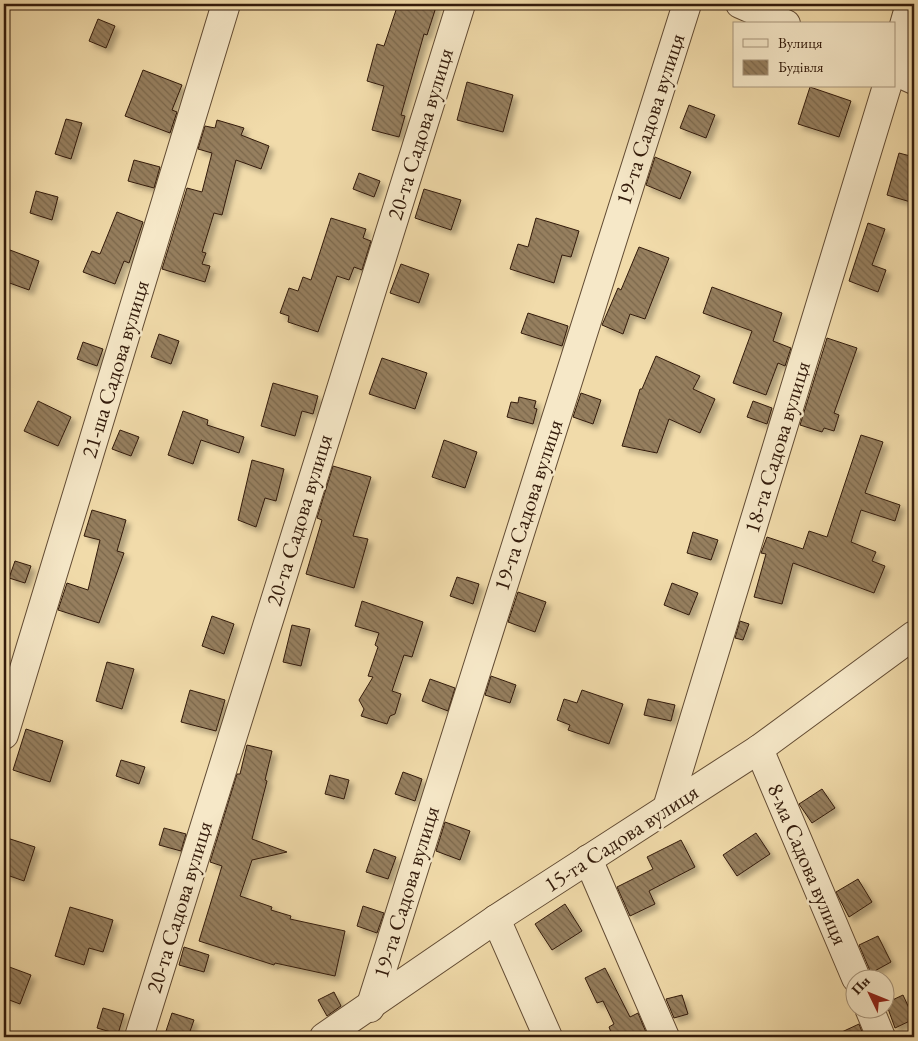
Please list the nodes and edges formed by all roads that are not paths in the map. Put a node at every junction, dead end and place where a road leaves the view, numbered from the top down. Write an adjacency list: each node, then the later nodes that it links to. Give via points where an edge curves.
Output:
1 (226, 4): 12 (street, 21-ша Садова вулиця)
2 (461, 4): 20 (street, 20-та Садова вулиця)
3 (687, 4): 18 (street, 19-та Садова вулиця)
4 (740, 4): 6 (street)
5 (910, 4): 7 (street)
6 (781, 22)
7 (896, 53)
8 (896, 72): 9 (street)
9 (914, 80)
10 (886, 88): 14 (street, 18-та Садова вулиця)
11 (914, 635): 13 (street, 15-та Садова вулиця)
12 (4, 735)
13 (759, 749): 14 (street, 15-та Садова вулиця); 17 (street, 8-ма Садова вулиця)
14 (667, 808): 15 (street, 15-та Садова вулиця)
15 (588, 859): 16 (street, 15-та Садова вулиця); 23 (street)
16 (496, 920): 18 (street, 15-та Садова вулиця); 22 (street)
17 (852, 968)
18 (370, 1008): 21 (street, 15-та Садова вулиця)
19 (873, 1018): 24 (street)
20 (139, 1037)
21 (324, 1037)
22 (548, 1037)
23 (665, 1037)
24 (881, 1037)

